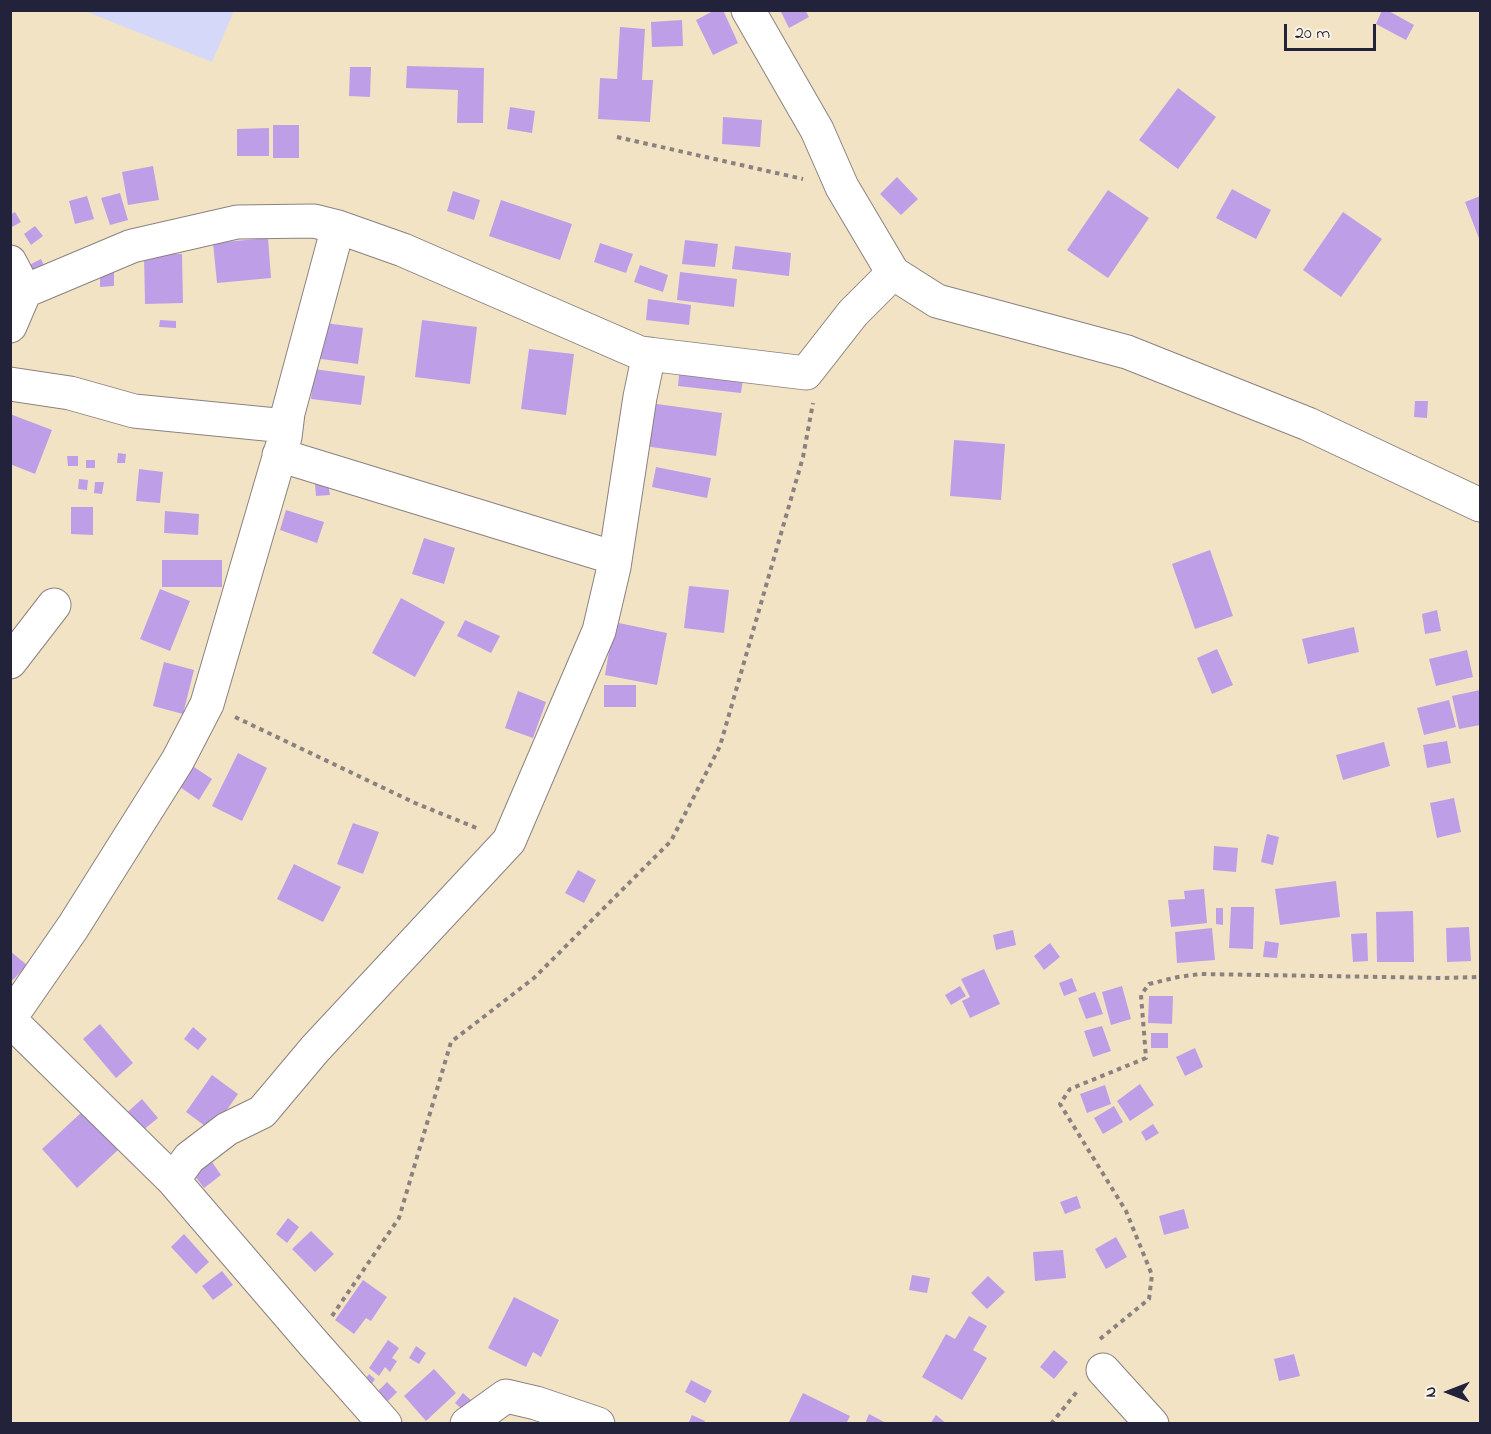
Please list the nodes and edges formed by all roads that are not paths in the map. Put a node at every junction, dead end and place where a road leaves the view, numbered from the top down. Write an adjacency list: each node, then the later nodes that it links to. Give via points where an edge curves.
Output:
1 (748, 10): 4 (street, via 817,130 842,188)
2 (338, 226): 5 (street, via 314,221 237,222 132,246); 7 (street); 9 (street)
3 (10, 262): 5 (street)
4 (892, 273): 7 (street, via 853,313 806,373); 10 (street, via 937,302 1127,352 1308,424)
5 (25, 291): 6 (street)
6 (10, 326)
7 (649, 354): 11 (street)
8 (10, 384): 9 (street, via 70,393 134,411)
9 (283, 441): 11 (street); 14 (street, via 207,704 165,780)
10 (1480, 505)
11 (615, 558): 15 (street, via 599,631 509,841 315,1049 262,1112 227,1129 189,1158)
12 (54, 605): 13 (street)
13 (10, 662)
14 (10, 1019): 15 (street)
15 (173, 1180): 17 (street)
16 (1103, 1370): 20 (street)
17 (385, 1424)
18 (467, 1424): 19 (street, via 506,1396)
19 (598, 1424)
20 (1152, 1424)

